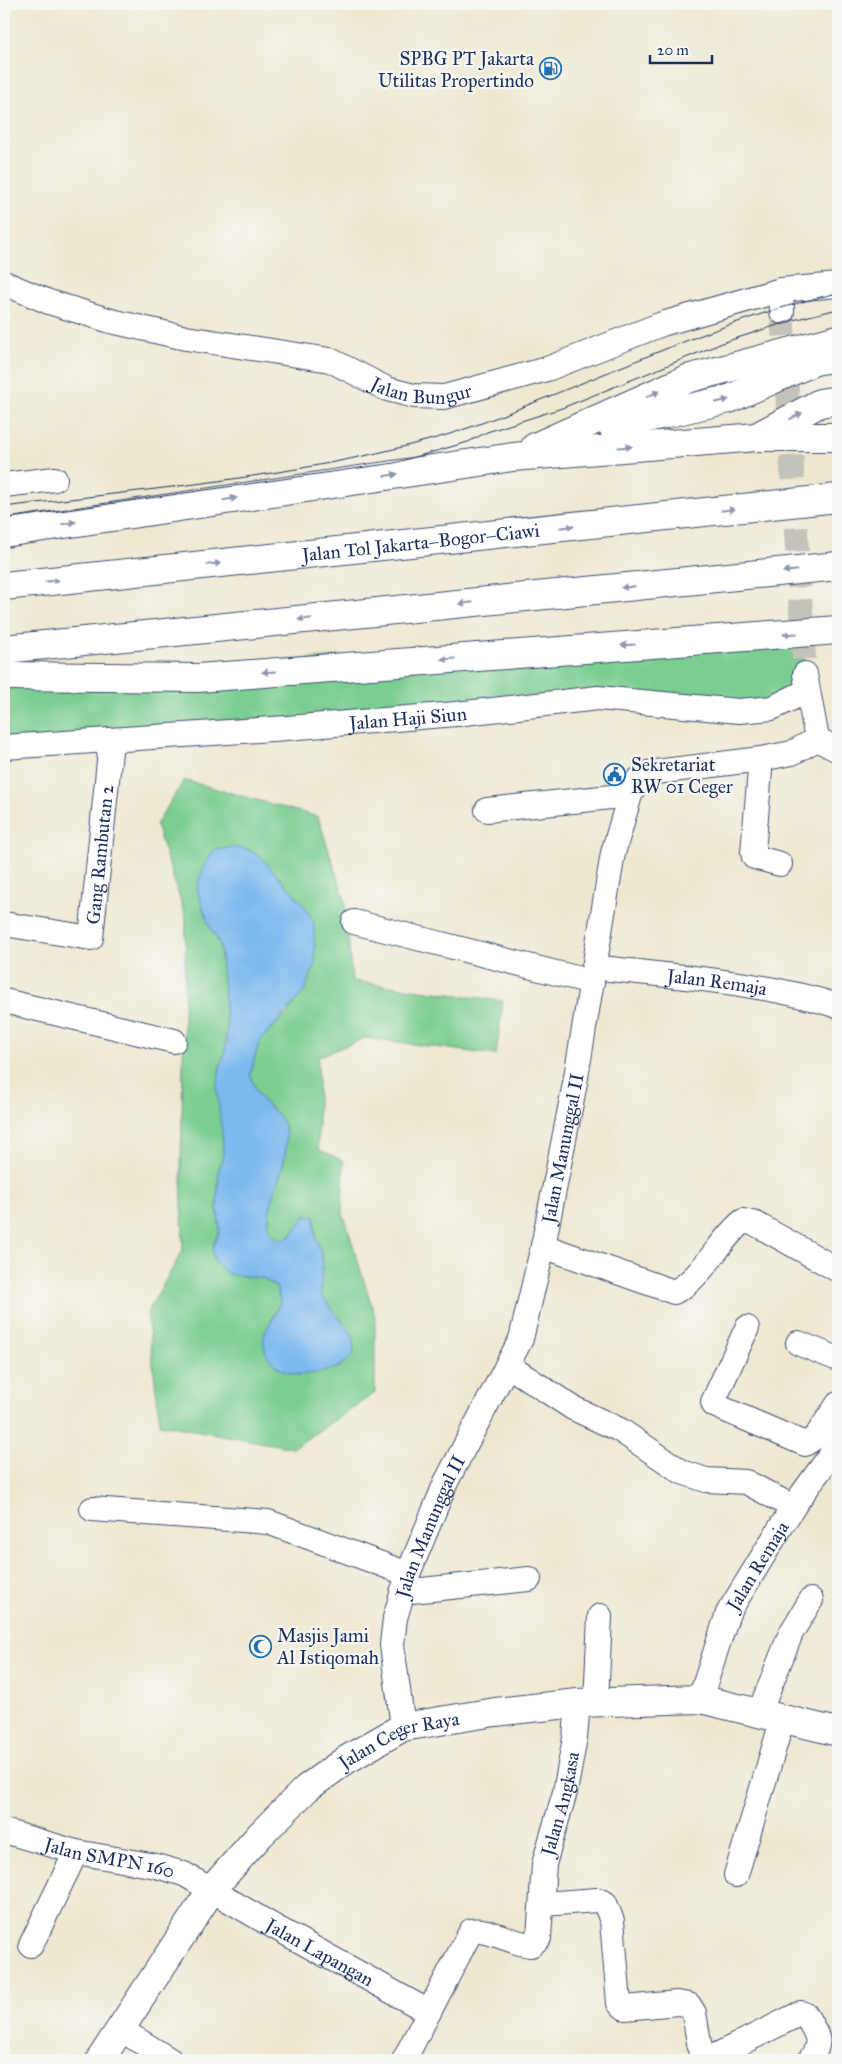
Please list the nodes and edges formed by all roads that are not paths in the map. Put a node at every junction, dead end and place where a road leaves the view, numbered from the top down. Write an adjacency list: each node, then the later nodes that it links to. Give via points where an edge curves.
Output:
1 (4, 282): 2 (street, Jalan Bungur, via 49,302 111,321 186,338 330,360 387,389 414,396 444,396 538,371 662,324 781,301)
2 (838, 285)
3 (838, 339): 9 (main road, one-way to 3, via 687,379)
4 (838, 357): 8 (main road, one-way to 4, via 634,420 730,399 815,361)
5 (838, 400): 6 (main road, one-way to 5, via 820,403)
6 (756, 437): 7 (main road); 8 (main road, one-way to 6)
7 (838, 437)
8 (559, 452): 9 (main road)
9 (513, 457): 13 (main road, one-way to 9)
10 (55, 478): 11 (street)
11 (4, 484)
12 (838, 498): 15 (main road, Jalan Tol Jakarta–Bogor–Ciawi, one-way to 12)
13 (4, 533)
14 (838, 566): 17 (main road, one-way to 17)
15 (4, 586)
16 (838, 630): 18 (main road, one-way to 18, via 198,678)
17 (4, 649)
18 (4, 676)
19 (818, 739): 20 (street, Jalan Haji Siun, via 806,683 772,708 739,711 598,698 447,715); 22 (street); 23 (street, Jalan Manunggal II, via 792,753)
20 (111, 741): 21 (street, Jalan Haji Siun); 28 (street, Gang Rambutan 2, via 92,938)
21 (4, 747)
22 (838, 750)
23 (761, 759): 24 (street, Jalan Manunggal II, via 648,773 638,780); 26 (street, via 753,852 759,859)
24 (630, 795): 25 (street); 29 (street, Jalan Manunggal II, via 613,853)
25 (487, 810)
26 (780, 864)
27 (354, 922): 29 (street, Jalan Remaja)
28 (4, 924)
29 (593, 974): 31 (street, Jalan Remaja, via 762,988); 33 (street, Jalan Manunggal II)
30 (4, 1000): 32 (street)
31 (838, 1006)
32 (174, 1041)
33 (543, 1246): 34 (street, via 674,1292 687,1286 743,1221 756,1224); 38 (street, Jalan Manunggal II, via 521,1339)
34 (838, 1270)
35 (747, 1328): 39 (street, via 718,1387 712,1402 714,1405 805,1444 816,1437)
36 (798, 1343): 37 (street)
37 (838, 1360)
38 (507, 1365): 41 (street, via 572,1408 620,1430 682,1472 706,1480 746,1482); 44 (street, Jalan Manunggal II, via 446,1482)
39 (838, 1404)
40 (838, 1445): 41 (street, Jalan Remaja)
41 (794, 1507): 47 (street, Jalan Remaja, via 728,1613)
42 (92, 1509): 44 (street, via 268,1522)
43 (529, 1579): 44 (street)
44 (405, 1583): 50 (street, Jalan Manunggal II, via 394,1618 392,1645)
45 (811, 1600): 49 (street, via 791,1633)
46 (600, 1616): 48 (street, Jalan Angkasa)
47 (700, 1699): 48 (main road, Jalan Ceger Raya); 49 (main road, Jalan Ceger Raya)
48 (587, 1703): 50 (main road, Jalan Ceger Raya, via 495,1712); 56 (street, Jalan Angkasa, via 575,1738 565,1792 544,1864)
49 (771, 1714): 51 (main road, Jalan Ceger Raya); 54 (street)
50 (403, 1727): 55 (main road, Jalan Ceger Raya, via 306,1788)
51 (838, 1732)
52 (4, 1831): 53 (street, Jalan SMPN 160)
53 (76, 1852): 55 (street, Jalan SMPN 160, via 156,1866 184,1874); 57 (street)
54 (736, 1875)
55 (212, 1889): 58 (street, Jalan Lapangan); 59 (main road, Jalan Ceger Raya)
56 (543, 1904): 58 (street, Jalan Angkasa, via 536,1943 518,1944 482,1930 471,1931); 63 (street, via 597,1900 605,1903 612,1921 619,2003 626,2008 677,2003 689,2005 694,2013)
57 (31, 1945)
58 (429, 2012): 62 (street)
59 (120, 2029): 60 (main road, Jalan Ceger Raya); 61 (street)
60 (100, 2060)
61 (170, 2060)
62 (404, 2060)
63 (702, 2060)
64 (707, 2060): 65 (street, via 801,2013 806,2015 818,2041 817,2050)
65 (810, 2060)

